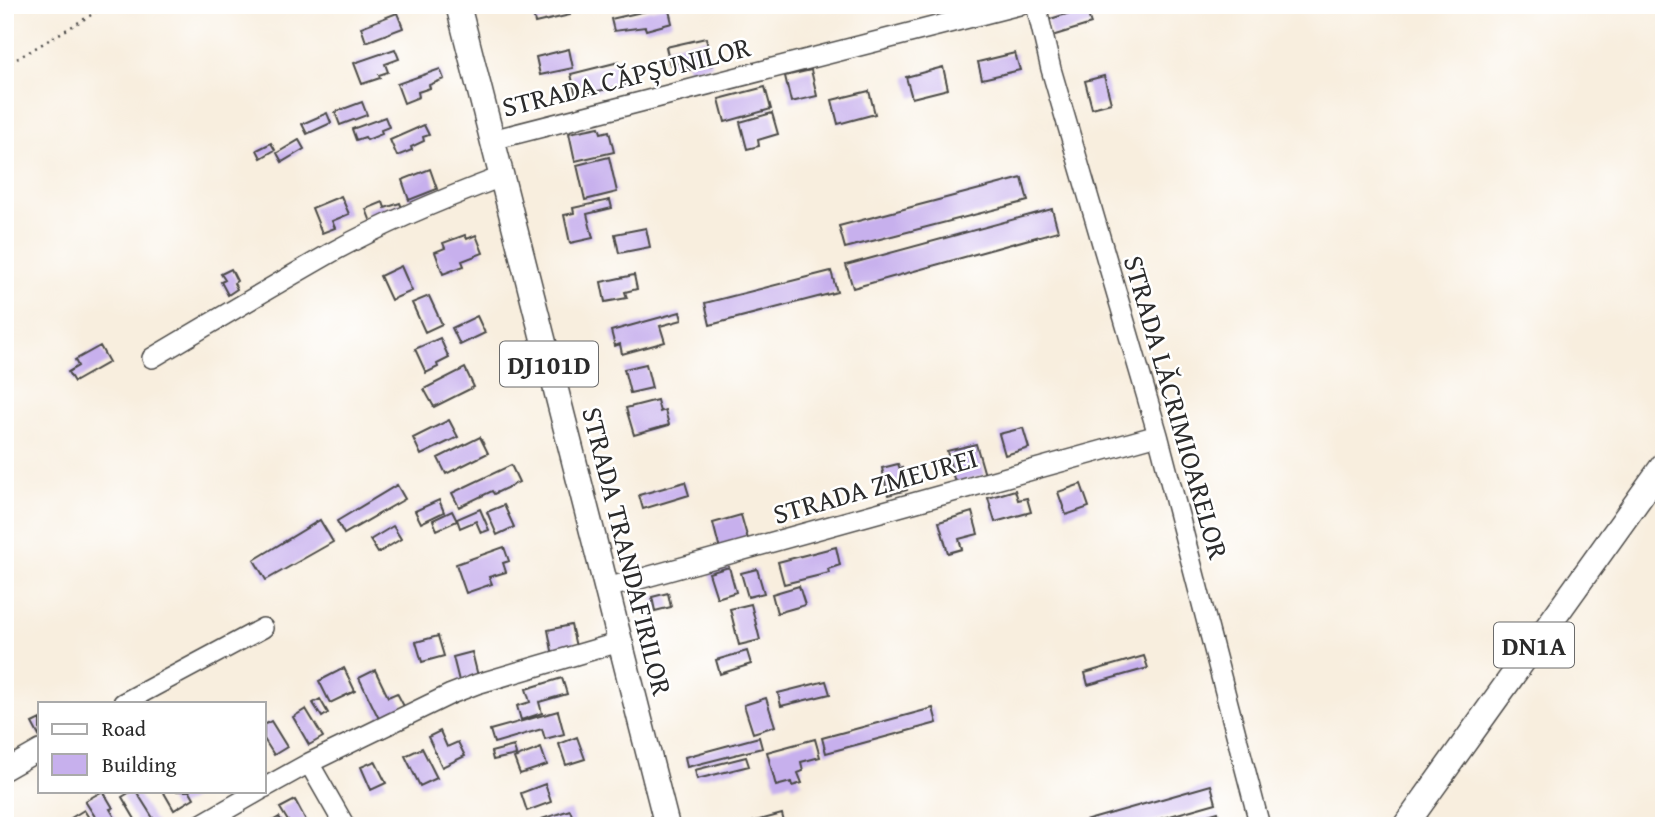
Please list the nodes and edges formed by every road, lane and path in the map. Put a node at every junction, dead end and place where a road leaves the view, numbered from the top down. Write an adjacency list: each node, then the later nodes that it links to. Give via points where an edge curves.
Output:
1 (108, 5): 5 (path)
2 (458, 5): 6 (main road, STRADA TRANDAFIRILOR / DJ101D)
3 (1019, 5): 6 (street, STRADA CĂPȘUNILOR)
4 (1036, 5): 9 (street, STRADA LĂCRIMIOARELOR)
5 (5, 66)
6 (492, 139): 7 (main road, STRADA TRANDAFIRILOR / DJ101D)
7 (501, 177): 8 (street, via 337,250); 11 (main road, STRADA TRANDAFIRILOR / DJ101D)
8 (152, 358)
9 (1158, 435): 11 (street, STRADA ZMEUREI); 23 (street, STRADA LĂCRIMIOARELOR)
10 (1664, 464): 24 (main road, DN1A)
11 (607, 588): 13 (main road, STRADA TRANDAFIRILOR / DJ101D)
12 (263, 628): 14 (street)
13 (620, 642): 16 (street, via 451,694); 22 (main road, STRADA TRANDAFIRILOR / DJ101D)
14 (124, 702)
15 (38, 751): 17 (street)
16 (309, 762): 18 (street); 21 (street)
17 (5, 770)
18 (266, 787)
19 (257, 792): 20 (street)
20 (198, 826)
21 (345, 826)
22 (667, 826)
23 (1260, 826)
24 (1405, 826)

